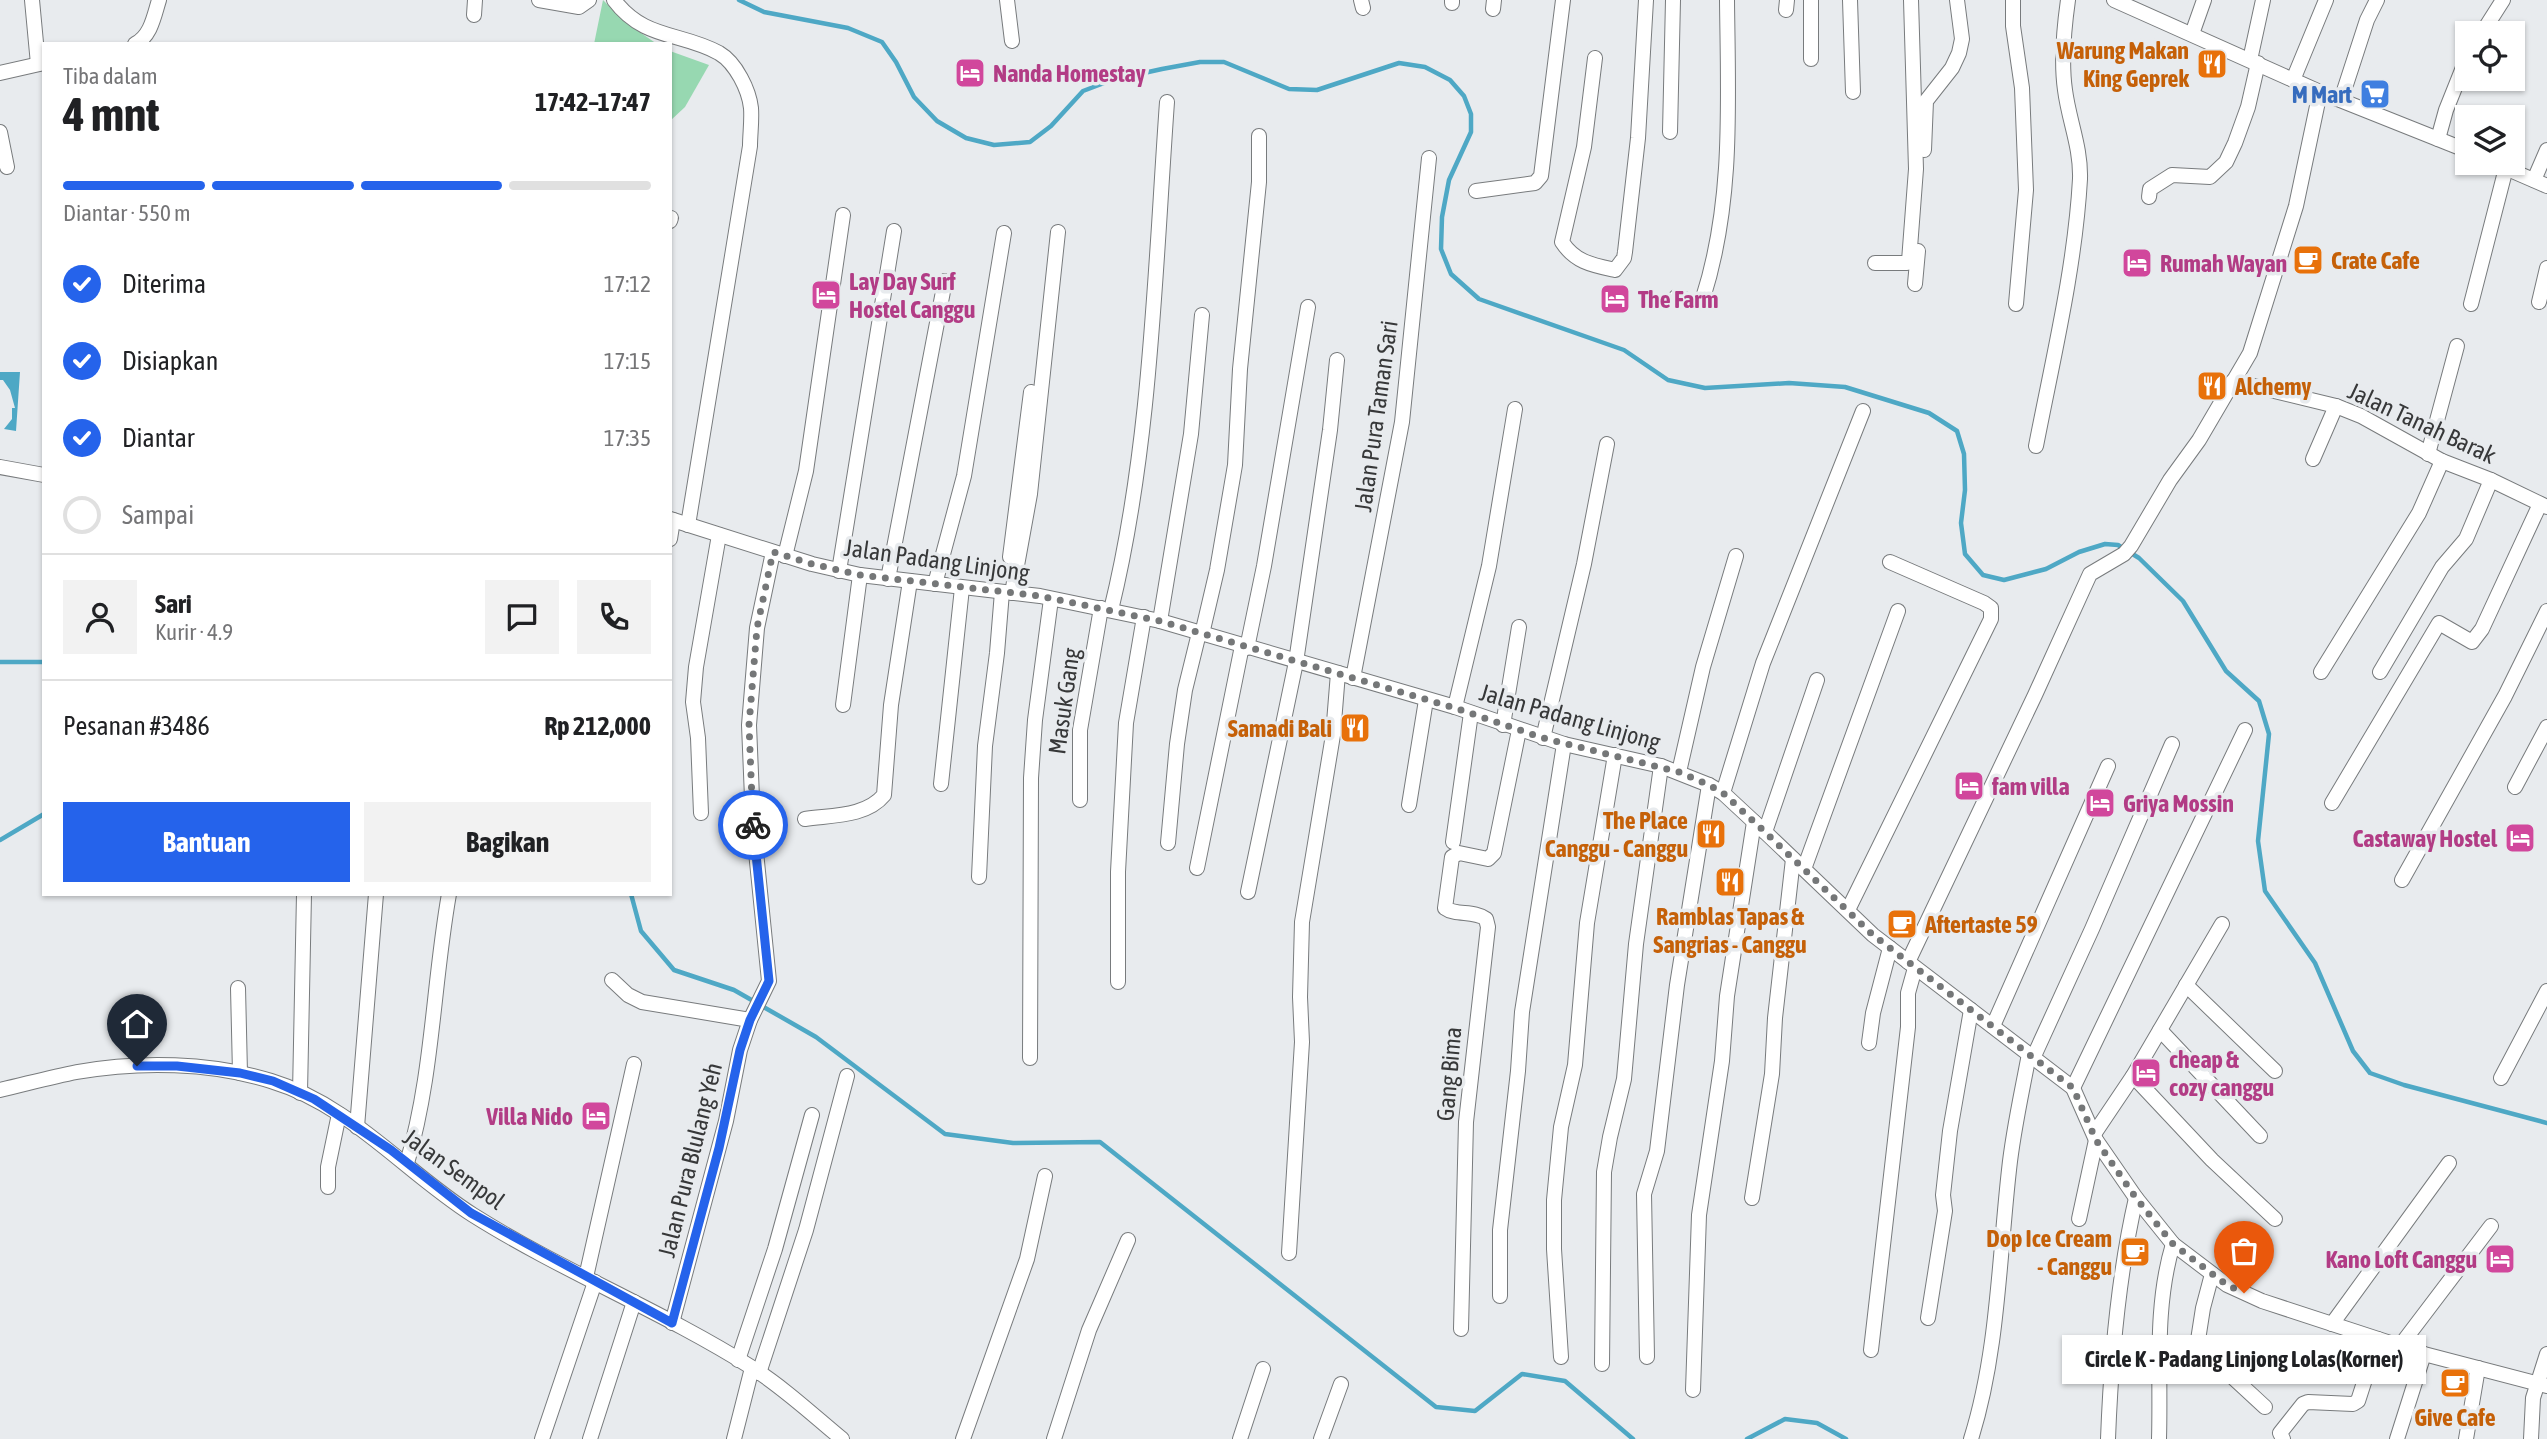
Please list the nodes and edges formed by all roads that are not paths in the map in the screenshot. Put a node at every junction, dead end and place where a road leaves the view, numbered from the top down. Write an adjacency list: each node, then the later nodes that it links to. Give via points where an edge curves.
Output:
1 (32, 0): 31 (street)
2 (159, 0): 27 (street)
3 (539, 0): 4 (street, via 579,7)
4 (589, 0)
5 (614, 0): 83 (street, via 643,26 724,57 741,79 751,107 750,146)
6 (1007, 0): 26 (street)
7 (1563, 0): 50 (street, via 1541,176 1535,183)
8 (1646, 0): 28 (street, via 1628,226 1624,258 1615,270 1583,263 1562,242 1584,147)
9 (1673, 0): 40 (street)
10 (1727, 0): 60 (street, via 1729,119 1724,204 1703,298 1695,302)
11 (1811, 0): 29 (street)
12 (1850, 0): 35 (street)
13 (1911, 0): 56 (street, via 1916,169 1909,261)
14 (1957, 0): 59 (street, via 1962,39 1959,53 1926,101)
15 (2013, 0): 62 (street, via 2026,190)
16 (2068, 0): 74 (street, via 2064,90 2080,151 2080,180 2067,286)
17 (2114, 0): 23 (street)
18 (2204, 0): 25 (street)
19 (2263, 0): 30 (street)
20 (2326, 0): 33 (street)
21 (2377, 0): 37 (street)
22 (2503, 0): 24 (street)
23 (2131, 4): 25 (street)
24 (2490, 21)
25 (2192, 34): 30 (street)
26 (1012, 41)
27 (140, 42)
28 (1595, 58)
29 (1811, 59)
30 (2254, 62): 33 (street); 51 (street, via 2248,107 2226,162 2210,177 2172,176 2150,190)
31 (41, 63): 32 (street)
32 (0, 73)
33 (2293, 80): 36 (street)
34 (2455, 88): 42 (street)
35 (1853, 92)
36 (2320, 92): 37 (street); 68 (street, via 2296,206 2250,353)
37 (2342, 100): 42 (street)
38 (1167, 102): 96 (street, Masuk Gang, via 1145,401 1124,549)
39 (0, 132): 46 (street)
40 (1670, 132)
41 (1259, 136): 102 (street, via 1236,465)
42 (2438, 139): 43 (street)
43 (2455, 146)
44 (2547, 150): 49 (street)
45 (1429, 158): 108 (street, Jalan Pura Taman Sari, via 1402,422)
46 (7, 167)
47 (2498, 175): 63 (street)
48 (2523, 175): 49 (street)
49 (2541, 183)
50 (1476, 191)
51 (2149, 197)
52 (843, 215): 85 (street, Jalan Pura Blulang Yeh, via 806,471)
53 (894, 230): 88 (street)
54 (1059, 232): 94 (street, via 1030,494)
55 (1004, 233): 92 (street, via 964,476)
56 (1875, 263)
57 (2547, 268): 61 (street)
58 (945, 281): 90 (street)
59 (1915, 284)
60 (1676, 298)
61 (2539, 302)
62 (2016, 304)
63 (2471, 304)
64 (1308, 307): 103 (street, via 1264,566)
65 (1202, 315): 100 (street, via 1191,433)
66 (2457, 346): 75 (street)
67 (1337, 360): 104 (street)
68 (2233, 381): 70 (street, Jalan Tanah Barak); 149 (street, via 2127,550 2090,574)
69 (1031, 392): 94 (street)
70 (2336, 406): 75 (street, Jalan Tanah Barak); 76 (street)
71 (1515, 408): 112 (street, via 1489,566)
72 (1863, 411): 128 (street, via 1763,663)
73 (1607, 444): 118 (street)
74 (2036, 446)
75 (2428, 453): 77 (street, Jalan Tanah Barak)
76 (2314, 459)
77 (2442, 461): 80 (street, Jalan Tanah Barak); 105 (street, via 2419,513)
78 (0, 467): 79 (street)
79 (42, 475)
80 (2491, 480): 81 (street, Jalan Tanah Barak); 106 (street, via 2466,539 2442,567)
81 (2544, 505): 130 (street, via 2482,629 2472,642 2439,624)
82 (672, 520): 83 (street, Jalan Padang Linjong)
83 (688, 525): 84 (street, Jalan Padang Linjong)
84 (719, 535): 85 (street, Jalan Padang Linjong); 132 (street, via 693,702)
85 (779, 554): 88 (street, Jalan Padang Linjong); 156 (street, Jalan Pura Blulang Yeh, via 757,628 749,725 753,822 770,972)
86 (1736, 556): 124 (street, via 1703,667)
87 (1889, 562): 146 (street, via 1984,603 1991,619)
88 (839, 570): 89 (street, Jalan Padang Linjong)
89 (860, 575): 90 (street, Jalan Padang Linjong); 111 (street)
90 (888, 579): 91 (street, Jalan Padang Linjong)
91 (910, 581): 92 (street, Jalan Padang Linjong); 133 (street, via 891,705 884,795 859,811)
92 (935, 584): 93 (street, Jalan Padang Linjong)
93 (962, 588): 94 (street, Jalan Padang Linjong); 125 (street)
94 (1006, 593): 95 (street, Jalan Padang Linjong); 140 (street, via 985,746)
95 (1051, 598): 96 (street, Jalan Padang Linjong); 161 (street, via 1031,778)
96 (1106, 609): 99 (street, Jalan Padang Linjong); 129 (street, Masuk Gang, via 1080,730)
97 (1898, 611): 139 (street)
98 (2547, 611): 141 (street)
99 (1144, 617): 100 (street, Jalan Padang Linjong); 151 (street, via 1126,723)
100 (1160, 621): 102 (street, Jalan Padang Linjong)
101 (1519, 627): 114 (street)
102 (1201, 633): 103 (street, Jalan Padang Linjong); 135 (street, via 1185,690)
103 (1244, 647): 104 (street, Jalan Padang Linjong); 138 (street)
104 (1296, 662): 107 (street, Jalan Padang Linjong); 142 (street)
105 (2321, 672)
106 (2380, 672)
107 (1338, 673): 108 (street, Jalan Padang Linjong); 187 (street, via 1334,735 1302,922 1301,1042)
108 (1353, 678): 110 (street, Jalan Padang Linjong)
109 (1817, 680): 134 (street)
110 (1426, 700): 112 (street, Jalan Padang Linjong); 131 (street)
111 (843, 705)
112 (1455, 708): 113 (street, Jalan Padang Linjong)
113 (1471, 713): 114 (street, Jalan Padang Linjong); 136 (street, Gang Bima)
114 (1503, 725): 116 (street, Jalan Padang Linjong)
115 (2547, 727): 127 (street)
116 (1519, 730): 118 (street, Jalan Padang Linjong); 136 (street, via 1492,858)
117 (2245, 730): 168 (street)
118 (1543, 738): 119 (street, Jalan Padang Linjong)
119 (1564, 744): 121 (street, Jalan Padang Linjong); 190 (street, via 1522,1012 1500,1230)
120 (2172, 744): 160 (street)
121 (1615, 755): 122 (street, Jalan Padang Linjong); 201 (street, via 1587,923 1575,1065 1561,1127 1554,1200)
122 (1661, 766): 124 (street, Jalan Padang Linjong); 204 (street, via 1636,944 1624,1079 1604,1172)
123 (2108, 766): 157 (street)
124 (1679, 772): 126 (street, Jalan Padang Linjong)
125 (942, 784)
126 (1709, 785): 128 (street, Jalan Padang Linjong); 202 (street, via 1677,985 1657,1151 1644,1194)
127 (2515, 787)
128 (1723, 793): 134 (street, Jalan Padang Linjong)
129 (1080, 800)
130 (2332, 803)
131 (1409, 805)
132 (701, 813)
133 (805, 819)
134 (1760, 827): 137 (street, Jalan Padang Linjong); 210 (street, via 1727,996 1699,1215)
135 (1168, 843)
136 (1453, 850): 195 (street, Gang Bima, via 1446,910 1481,915 1488,928 1466,1122)
137 (1793, 859): 139 (street, Jalan Padang Linjong); 180 (street, via 1772,1074)
138 (1198, 868)
139 (1804, 869): 146 (street, Jalan Padang Linjong)
140 (979, 877)
141 (2402, 880)
142 (1248, 892)
143 (304, 896): 170 (street)
144 (376, 896): 173 (street)
145 (449, 896): 176 (street, via 428,1077)
146 (1848, 910): 148 (street, Jalan Padang Linjong)
147 (2221, 924): 152 (street)
148 (1890, 948): 149 (street, Jalan Padang Linjong); 159 (street)
149 (1911, 965): 155 (street, Jalan Padang Linjong); 198 (street)
150 (612, 980): 156 (street, via 642,1002)
151 (1118, 982)
152 (2186, 985): 158 (street); 163 (street)
153 (238, 988): 164 (street)
154 (2547, 991): 167 (street)
155 (1971, 1010): 157 (street, Jalan Padang Linjong); 192 (street, via 1950,1131 1945,1211)
156 (752, 1014): 193 (street, Jalan Pura Blulang Yeh)
157 (1993, 1026): 160 (street, Jalan Padang Linjong)
158 (2160, 1030): 166 (street); 174 (street)
159 (1869, 1043)
160 (2032, 1055): 168 (street, Jalan Padang Linjong); 220 (street, via 2009,1166 1989,1358)
161 (1030, 1058)
162 (634, 1064): 189 (street)
163 (2275, 1071)
164 (240, 1073): 169 (street, Jalan Sempol, via 177,1066 111,1068); 170 (street, Jalan Sempol)
165 (847, 1076): 207 (street, via 806,1230)
166 (2133, 1076): 175 (street); 183 (street)
167 (2501, 1078)
168 (2073, 1088): 175 (street, Jalan Padang Linjong)
169 (0, 1090)
170 (300, 1093): 171 (street, Jalan Sempol)
171 (340, 1114): 173 (street, Jalan Sempol); 179 (street)
172 (811, 1115): 203 (street, via 775,1249)
173 (357, 1127): 176 (street, Jalan Sempol)
174 (2260, 1136)
175 (2095, 1137): 181 (street, Jalan Padang Linjong); 182 (street)
176 (407, 1163): 189 (street, Jalan Sempol, via 471,1213)
177 (2449, 1163): 194 (street)
178 (1045, 1176): 216 (street, via 1027,1259)
179 (328, 1186)
180 (1752, 1198)
181 (2136, 1198): 186 (street, Jalan Padang Linjong); 221 (street, via 2126,1242)
182 (2078, 1219)
183 (2275, 1219)
184 (2491, 1226): 197 (street)
185 (1128, 1240): 217 (street, via 1089,1330)
186 (2173, 1244): 188 (street, Jalan Padang Linjong); 222 (street, via 2162,1296)
187 (1289, 1253)
188 (2212, 1274): 194 (street, Jalan Padang Linjong, via 2262,1301); 211 (street, via 2199,1346)
189 (591, 1279): 191 (street, Jalan Sempol); 212 (street)
190 (1500, 1296)
191 (634, 1303): 193 (street, Jalan Sempol); 213 (street)
192 (1928, 1318)
193 (672, 1323): 203 (street, Jalan Sempol)
194 (2332, 1324): 196 (street, Jalan Padang Linjong)
195 (1461, 1329)
196 (2378, 1339): 197 (street, Jalan Padang Linjong); 223 (street, via 2358,1401 2303,1404 2280,1433)
197 (2400, 1346): 199 (street, Jalan Padang Linjong)
198 (1871, 1350)
199 (2424, 1354): 205 (street, Jalan Padang Linjong); 224 (street)
200 (2547, 1354): 209 (street)
201 (1561, 1357)
202 (1647, 1357)
203 (738, 1360): 207 (street, Jalan Sempol)
204 (1602, 1364)
205 (2478, 1368): 209 (street, Jalan Padang Linjong); 225 (street)
206 (1263, 1369): 218 (street)
207 (755, 1370): 214 (street); 215 (street, Jalan Sempol)
208 (1341, 1384): 219 (street)
209 (2542, 1384): 226 (street, via 2533,1398)
210 (1693, 1390)
211 (2265, 1407)
212 (542, 1439)
213 (590, 1439)
214 (734, 1439)
215 (842, 1439)
216 (963, 1439)
217 (1054, 1439)
218 (1240, 1439)
219 (1321, 1439)
220 (1971, 1439)
221 (2108, 1439)
222 (2160, 1439)
223 (2283, 1439)
224 (2397, 1439)
225 (2466, 1439)
226 (2531, 1439)

